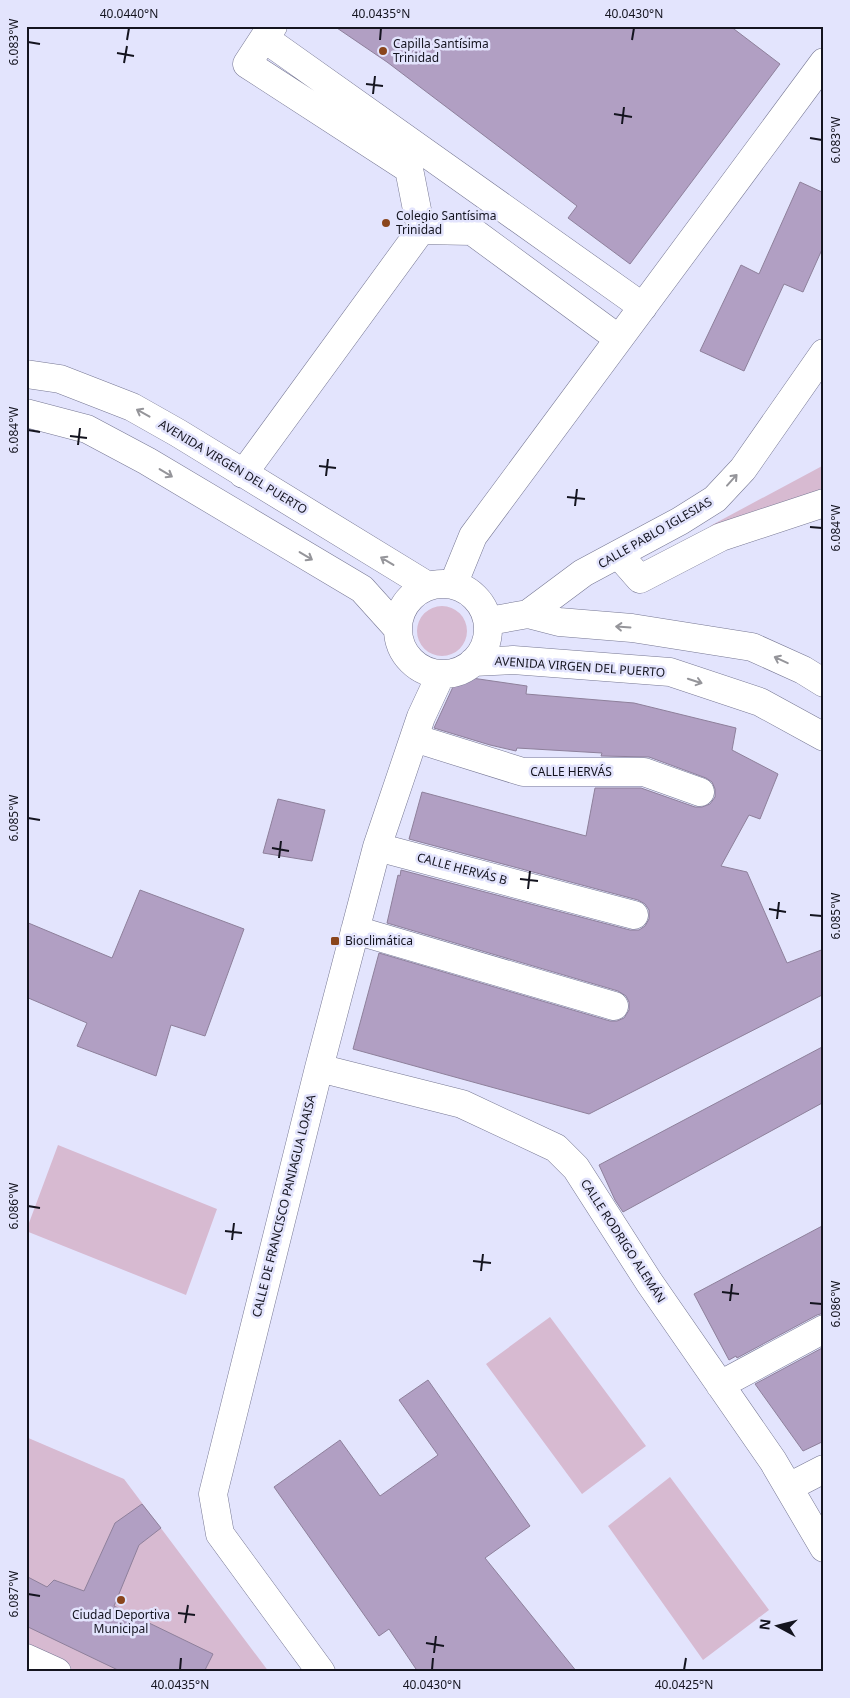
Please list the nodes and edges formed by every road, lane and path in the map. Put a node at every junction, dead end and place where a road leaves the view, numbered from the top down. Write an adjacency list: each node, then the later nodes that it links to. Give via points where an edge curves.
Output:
1 (269, 32): 3 (street, via 247,64 409,169); 4 (street)
2 (824, 62): 4 (street)
3 (421, 230): 5 (street, via 472,231); 9 (street)
4 (643, 306): 5 (street)
5 (619, 339): 12 (street, via 473,536)
6 (824, 353): 11 (street, CALLE PABLO IGLESIAS, one-way to 6, via 715,499 743,469)
7 (26, 374): 9 (street, AVENIDA VIRGEN DEL PUERTO, one-way to 7, via 132,407 60,379)
8 (26, 413): 15 (street, one-way to 15, via 87,429 147,461 362,589)
9 (243, 474): 12 (street, AVENIDA VIRGEN DEL PUERTO, one-way to 9)
10 (824, 503): 11 (street, via 721,537 640,579)
11 (620, 555): 13 (street, CALLE PABLO IGLESIAS, via 583,574)
12 (441, 586): 14 (street, via 462,587 478,600); 15 (street, via 411,598 404,607)
13 (528, 614): 14 (street, CALLE PABLO IGLESIAS); 19 (street, one-way to 13, via 752,647 632,628 559,622)
14 (489, 621): 17 (street, via 488,638)
15 (398, 629): 16 (street, via 400,641)
16 (413, 662): 18 (street); 20 (street, CALLE DE FRANCISCO PANIAGUA LOAISA)
17 (474, 662): 18 (street, via 460,670); 21 (street, AVENIDA VIRGEN DEL PUERTO, one-way to 21, via 513,660 670,672 760,702)
18 (441, 674): 20 (street, CALLE DE FRANCISCO PANIAGUA LOAISA)
19 (824, 683)
20 (418, 727): 22 (street, CALLE HERVÁS, via 523,772 644,772); 23 (street, CALLE DE FRANCISCO PANIAGUA LOAISA)
21 (824, 737)
22 (700, 792)
23 (377, 847): 24 (street, CALLE HERVÁS B); 25 (street, CALLE DE FRANCISCO PANIAGUA LOAISA)
24 (634, 915)
25 (355, 930): 26 (street); 27 (street, CALLE DE FRANCISCO PANIAGUA LOAISA)
26 (614, 1006)
27 (319, 1068): 29 (street, CALLE RODRIGO ALEMÁN, via 462,1104 556,1148 576,1168); 35 (street, CALLE DE FRANCISCO PANIAGUA LOAISA, via 213,1494 220,1534)
28 (824, 1328): 29 (street)
29 (720, 1385): 31 (street, CALLE RODRIGO ALEMÁN)
30 (824, 1469): 31 (street)
31 (789, 1487): 32 (street, CALLE RODRIGO ALEMÁN)
32 (824, 1548)
33 (26, 1658): 34 (street)
34 (57, 1672)
35 (321, 1672)

